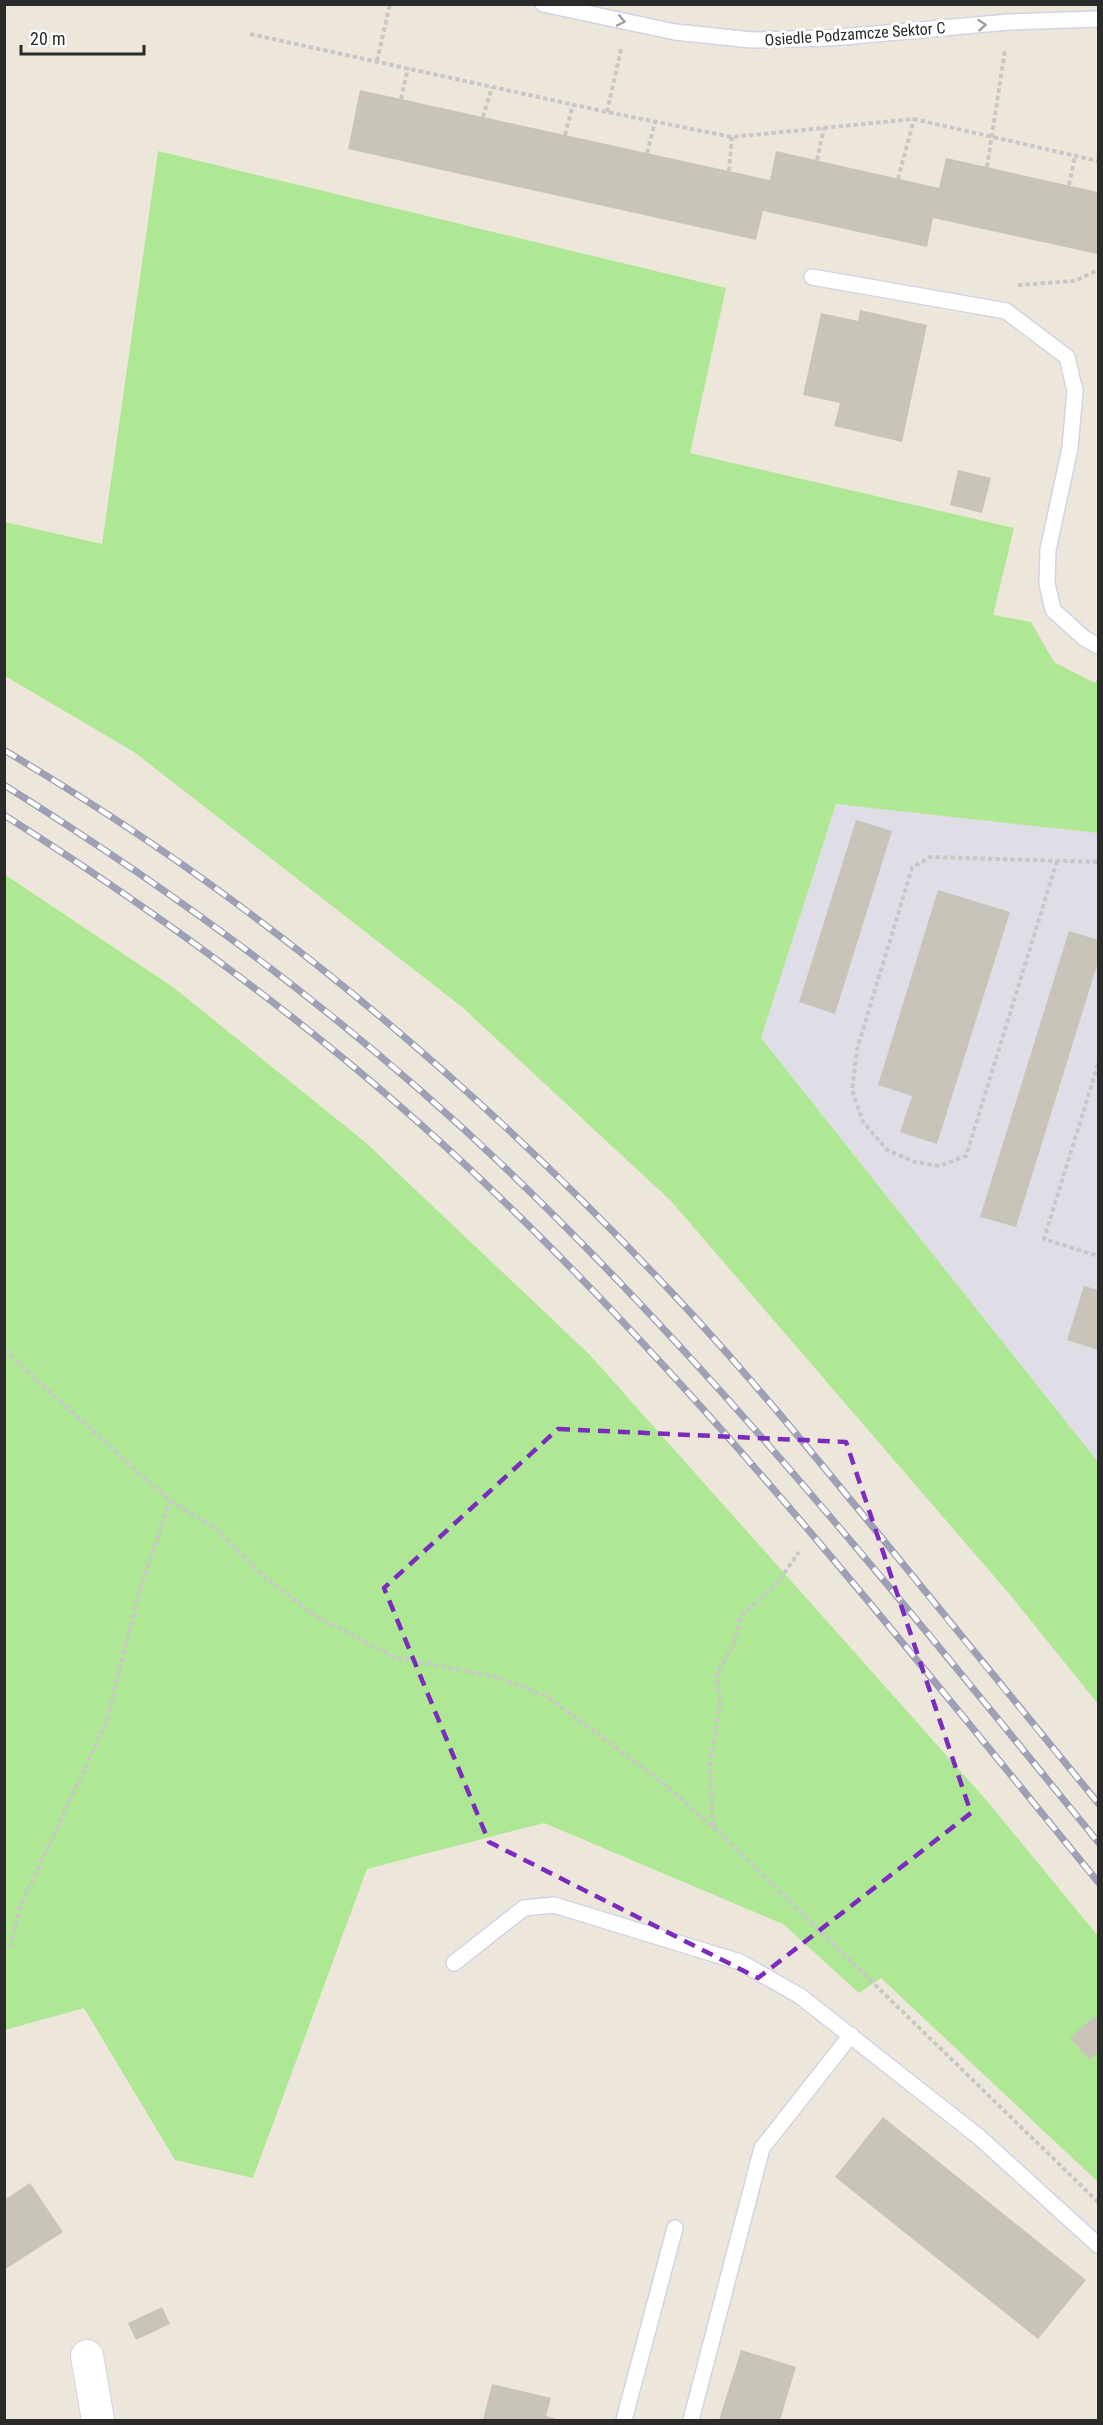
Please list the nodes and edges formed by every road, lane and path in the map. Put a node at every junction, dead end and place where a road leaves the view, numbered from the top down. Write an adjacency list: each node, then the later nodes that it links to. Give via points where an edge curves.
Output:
1 (390, 4): 7 (path)
2 (543, 4): 4 (lane, Osiedle Podzamcze Sektor C, one-way to 4)
3 (1098, 19): 5 (lane, Osiedle Podzamcze Sektor C)
4 (627, 22): 5 (lane, Osiedle Podzamcze Sektor C, one-way to 5, via 675,32 752,40 831,38); 12 (path)
5 (1009, 22): 19 (path)
6 (250, 34): 7 (path)
7 (376, 61): 8 (path)
8 (408, 68): 9 (path); 10 (path)
9 (492, 87): 11 (path); 13 (path)
10 (401, 99)
11 (573, 105): 12 (path); 17 (path)
12 (607, 112): 15 (path)
13 (483, 117)
14 (914, 118): 16 (path); 19 (path); 26 (path)
15 (655, 122): 18 (path); 20 (path)
16 (824, 128): 18 (path); 22 (path)
17 (566, 135)
18 (732, 137): 25 (path)
19 (992, 137): 21 (path); 24 (path)
20 (647, 153)
21 (1075, 156): 23 (path); 27 (path)
22 (817, 160)
23 (1098, 161)
24 (987, 167)
25 (729, 171)
26 (898, 178)
27 (1069, 185)
28 (1098, 270): 30 (path, via 1075,281 1011,285)
29 (812, 277): 30 (lane)
30 (1001, 310): 31 (lane, via 1066,357 1075,391 1071,448 1048,550 1047,583 1053,610)
31 (1098, 646)
32 (1057, 861): 32 (path, via 966,1156 939,1166 915,1162 887,1150 863,1122 852,1090 856,1049 912,868 930,857); 33 (path)
33 (1098, 862)
34 (1098, 1064): 35 (path, via 1044,1239)
35 (1098, 1256)
36 (4, 1350): 37 (path)
37 (170, 1501): 39 (path, via 214,1527 262,1575 314,1615 394,1657 500,1678 548,1697 662,1782); 40 (path, via 140,1589 106,1723 21,1905)
38 (799, 1552): 39 (path, via 775,1586 741,1616 734,1644 717,1673 720,1704 710,1765)
39 (713, 1827): 43 (path)
40 (10, 1947)
41 (454, 1964): 42 (lane, via 524,1908 554,1905 740,1962 800,1996)
42 (851, 2035): 45 (lane, via 979,2137); 49 (lane, via 762,2148)
43 (1098, 2202)
44 (675, 2228): 48 (lane)
45 (1098, 2245)
46 (87, 2356): 47 (street)
47 (98, 2421)
48 (624, 2421)
49 (691, 2421)

